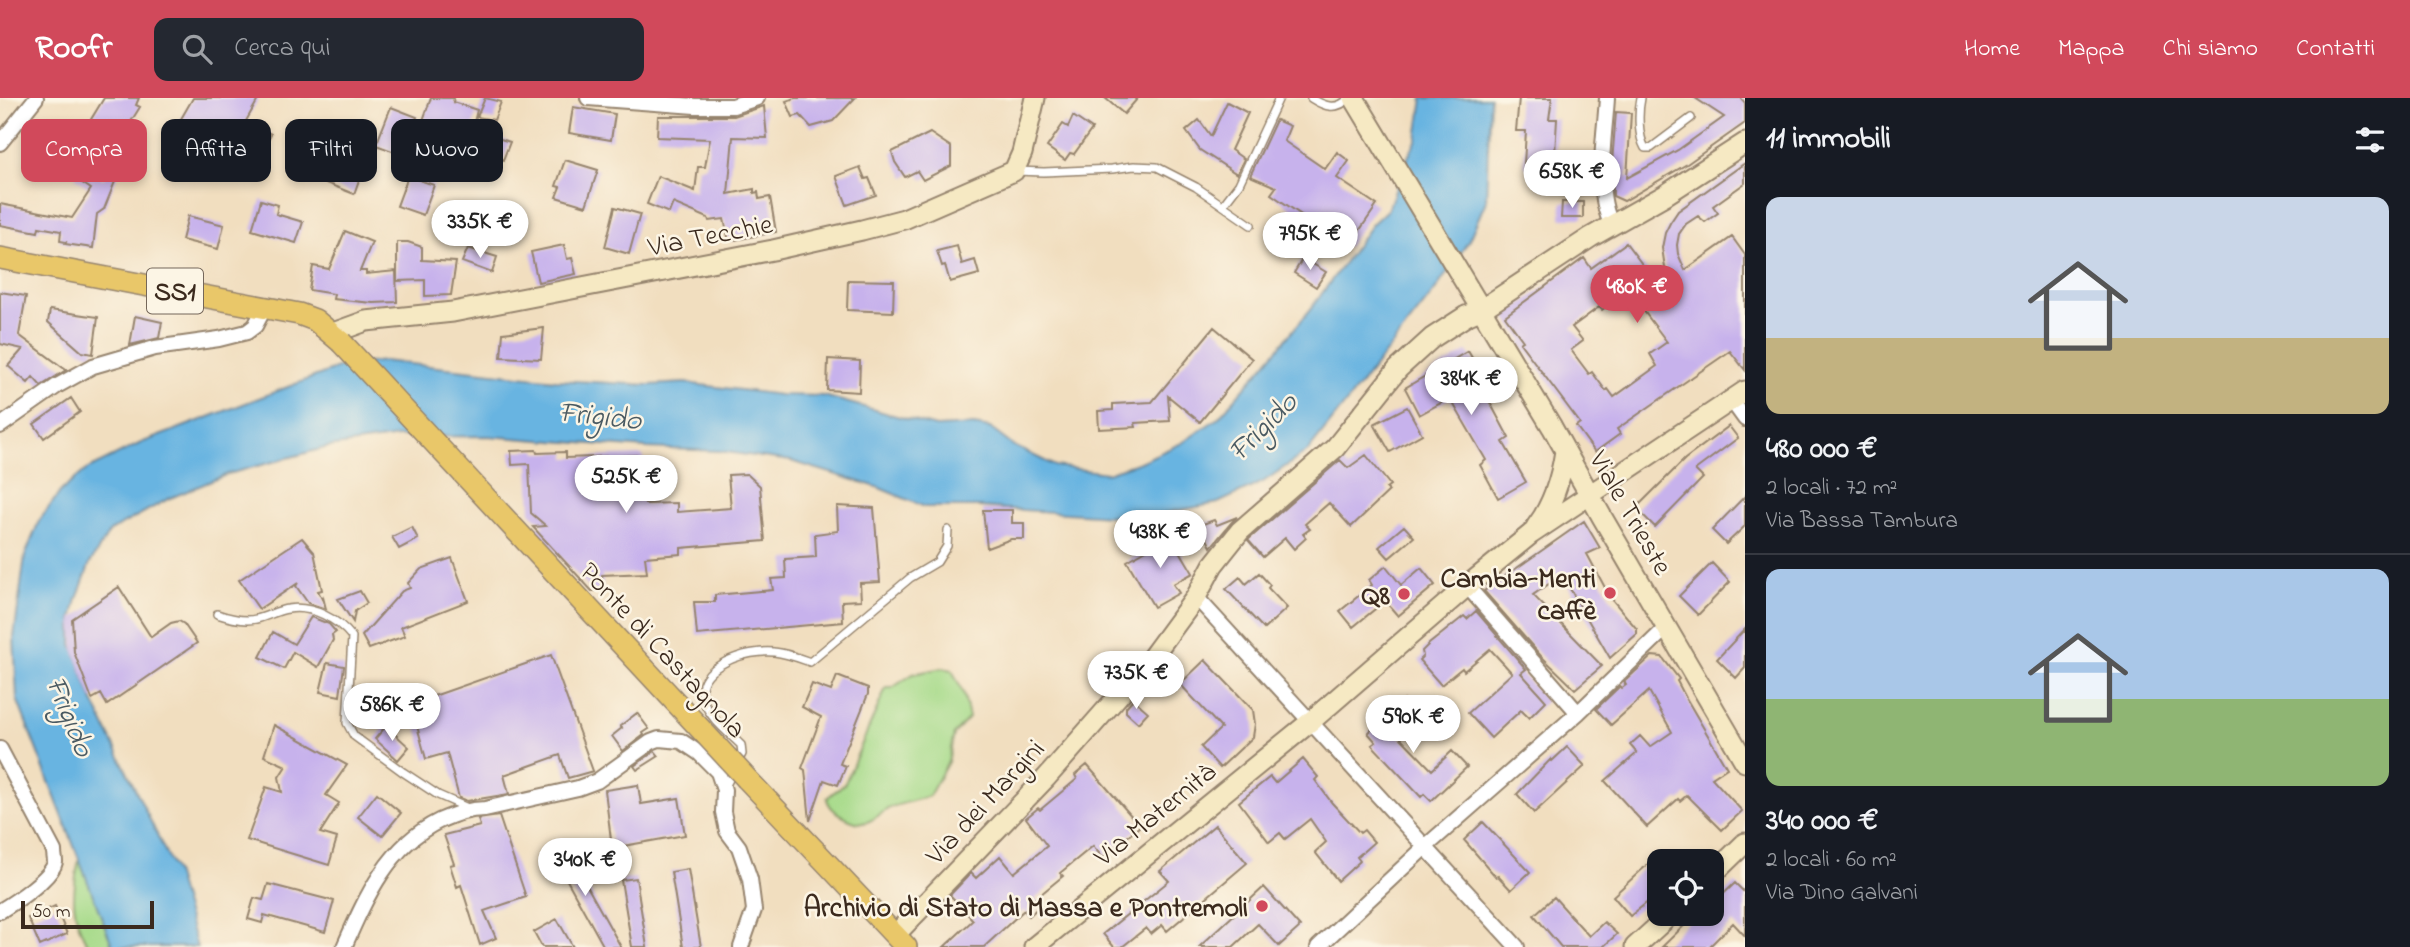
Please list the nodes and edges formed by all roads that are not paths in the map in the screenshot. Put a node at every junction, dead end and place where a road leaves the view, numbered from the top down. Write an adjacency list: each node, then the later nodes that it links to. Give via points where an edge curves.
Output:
1 (36, 98): 11 (street)
2 (588, 98): 3 (street, via 695,106 733,106)
3 (757, 98)
4 (1035, 98): 13 (street)
5 (1279, 98): 14 (lane, via 1239,184)
6 (1311, 98): 7 (lane, via 1334,107)
7 (1351, 98): 19 (street, Viale Trieste)
8 (1607, 98): 16 (street, via 1602,181)
9 (1641, 98): 10 (lane, via 1645,148)
10 (1691, 118)
11 (0, 142)
12 (1745, 143): 16 (street, Via dei Margini)
13 (1014, 171): 14 (lane, via 1157,167); 20 (street, Via Tecchie, via 904,219 862,230 480,307 366,321)
14 (1223, 205): 15 (lane)
15 (1251, 225)
16 (1612, 225): 19 (street, Via dei Margini)
17 (0, 258): 18 (main road, SS1)
18 (265, 307): 20 (main road, SS1, via 307,317); 23 (street, via 247,332 155,348 93,366)
19 (1482, 309): 24 (street, Viale Trieste); 29 (street, Via dei Margini, via 1432,338 1398,369 1335,449 1240,531 1213,565)
20 (337, 337): 43 (main road, Ponte di Castagnola, bridge)
21 (1738, 396): 22 (street); 25 (street)
22 (1745, 419)
23 (0, 426)
24 (1565, 451): 25 (street, Viale Trieste); 27 (street, via 1555,492)
25 (1590, 494): 27 (street); 31 (street, Viale Trieste)
26 (948, 530): 36 (lane, via 947,546 937,562 910,578 816,660 810,663 774,652 750,652 725,662 706,679 701,691 704,703 741,745 742,754)
27 (1531, 534): 28 (street, Via Maternità)
28 (1467, 586): 32 (street); 33 (street, Via Maternità)
29 (1196, 597): 33 (street); 43 (street, Via dei Margini, via 1150,661)
30 (217, 614): 37 (lane, via 254,620 289,608 333,619 352,637 346,723 354,736 438,795)
31 (1666, 628): 32 (street); 35 (street, Viale Trieste)
32 (1578, 713): 39 (street)
33 (1310, 722): 39 (street); 46 (street, Via Maternità)
34 (0, 749): 41 (street, via 54,851 55,863 25,894)
35 (1745, 762)
36 (724, 790): 37 (street, via 718,772 699,753 681,741 659,739 597,781); 45 (street, via 727,831 739,847 754,895 754,910)
37 (471, 809): 44 (street, via 428,827 391,858)
38 (1745, 843): 40 (street)
39 (1424, 848): 47 (street); 48 (street)
40 (1724, 863)
41 (0, 911)
42 (1658, 926): 49 (street)
43 (896, 943)
44 (344, 947)
45 (741, 947)
46 (1034, 947)
47 (1318, 947)
48 (1517, 947)
49 (1635, 947)

